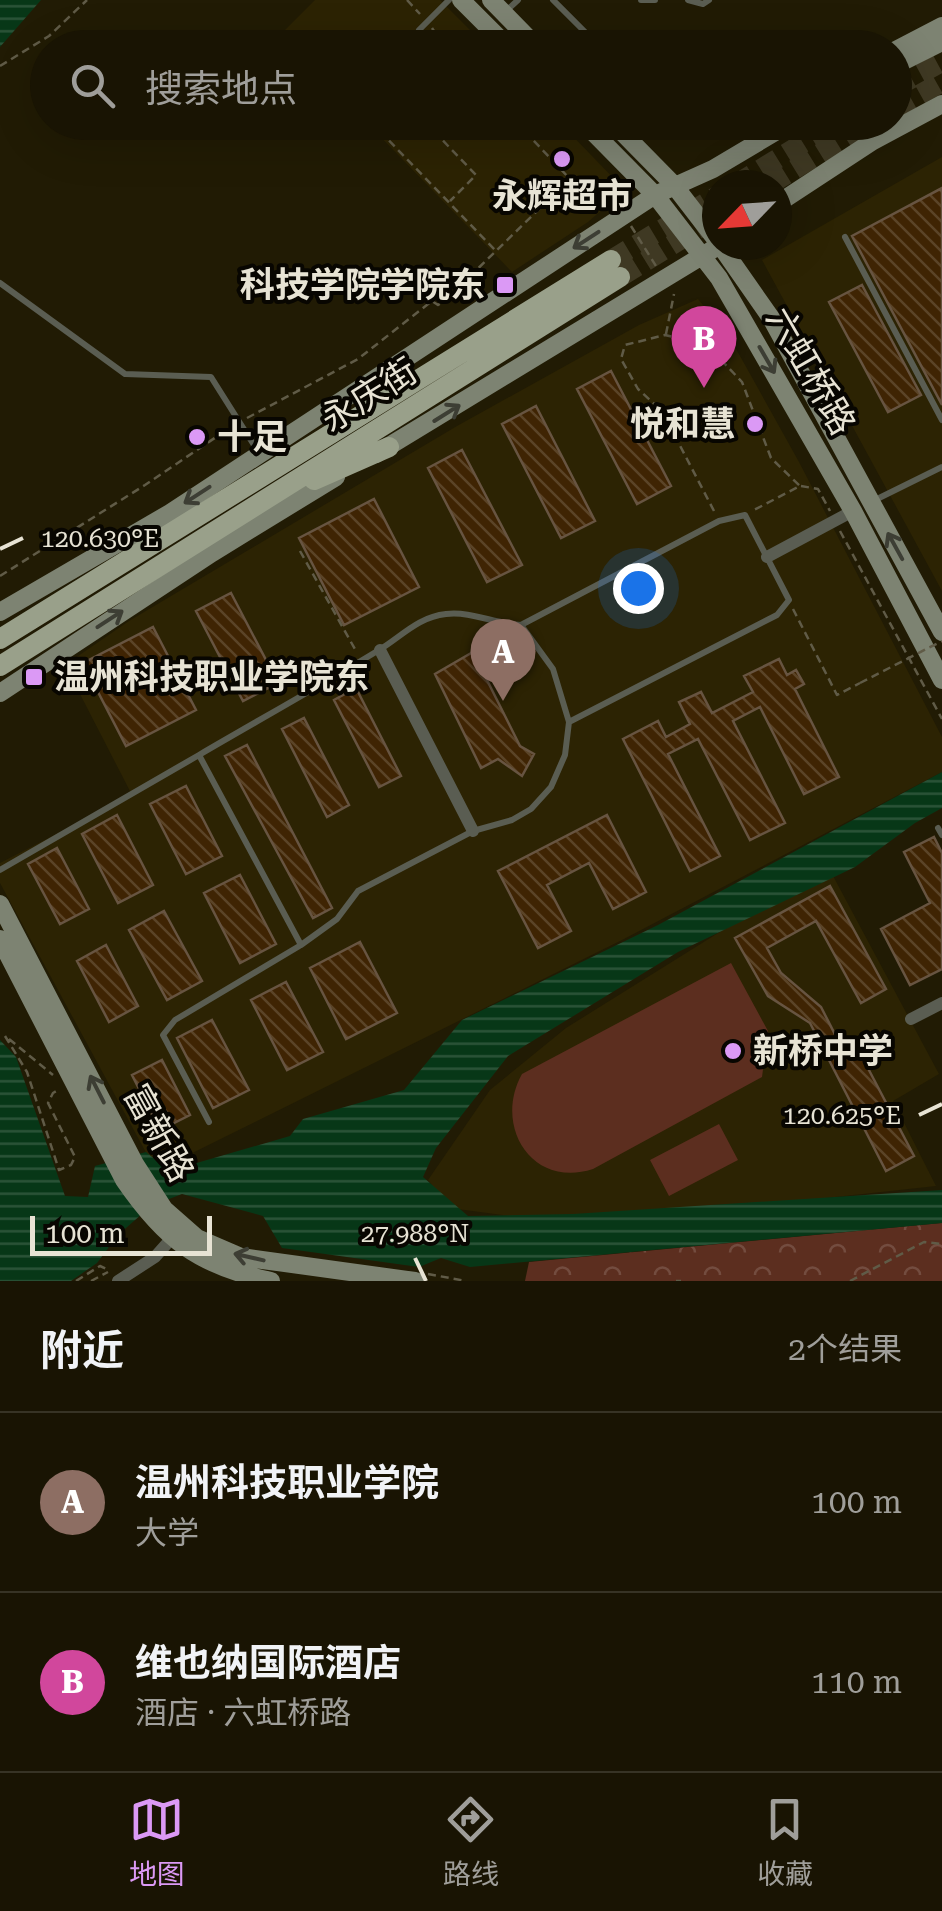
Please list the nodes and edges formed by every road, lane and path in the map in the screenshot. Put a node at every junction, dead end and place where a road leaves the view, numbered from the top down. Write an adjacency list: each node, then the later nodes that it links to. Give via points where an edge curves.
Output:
1 (88, 0): 11 (path)
2 (448, 0): 12 (lane)
3 (461, 0): 13 (main road)
4 (553, 0): 15 (lane)
5 (641, 0): 6 (lane)
6 (655, 0)
7 (688, 0): 8 (lane)
8 (709, 0)
9 (504, 4): 14 (main road)
10 (942, 26): 16 (main road)
11 (56, 30)
12 (420, 30)
13 (491, 30)
14 (524, 30)
15 (583, 30)
16 (912, 42)
17 (942, 42): 19 (main road)
18 (30, 48): 20 (path)
19 (912, 57)
20 (0, 66)
21 (942, 104): 22 (main road)
22 (912, 120)
23 (388, 140): 33 (path)
24 (441, 140): 33 (path, via 476,176)
25 (601, 140): 32 (main road, 六虹桥路)
26 (630, 140): 30 (main road, 六虹桥路)
27 (761, 140): 30 (main road)
28 (875, 140): 31 (main road)
29 (570, 179): 36 (path)
30 (673, 184): 32 (main road); 34 (main road, 六虹桥路)
31 (792, 194)
32 (656, 195): 37 (main road, 六虹桥路); 44 (main road, one-way to 44)
33 (448, 202): 36 (path)
34 (702, 222)
35 (845, 237): 41 (lane)
36 (496, 251): 42 (path, via 462,284 463,291 438,305 432,301 358,359)
37 (702, 257): 43 (main road, one-way to 37)
38 (704, 260): 49 (main road, 六虹桥路, one-way to 49)
39 (730, 260): 47 (main road, 六虹桥路, via 772,318)
40 (0, 283): 42 (lane, via 125,374 211,377)
41 (941, 415)
42 (240, 421): 44 (lane); 55 (path)
43 (389, 447): 48 (main road); 67 (main road, one-way to 43)
44 (260, 454): 58 (main road, one-way to 58)
45 (942, 466): 47 (lane)
46 (800, 486): 50 (path); 51 (path, via 771,458 742,382 707,345 665,336 624,346 621,359 662,411); 52 (path, via 818,489)
47 (872, 502): 60 (main road, 六虹桥路, one-way to 47)
48 (248, 509): 57 (main road, 永庆街); 57 (main road, 永庆街, via 616,268)
49 (853, 511): 52 (street); 66 (main road, 六虹桥路)
50 (745, 515): 51 (lane); 54 (lane)
51 (719, 521): 59 (lane)
52 (835, 521): 54 (street); 68 (path)
53 (300, 551): 64 (path)
54 (767, 558): 56 (lane)
55 (0, 576)
56 (789, 600): 62 (path, bridge, via 837,696); 69 (lane, via 777,615)
57 (70, 608): 61 (main road); 65 (main road, 永庆街)
58 (0, 612)
59 (521, 626): 63 (lane, via 445,614 420,620); 69 (lane, via 553,669)
60 (942, 632)
61 (0, 639)
62 (942, 641)
63 (380, 650): 64 (lane); 71 (street)
64 (361, 661): 70 (lane)
65 (0, 666)
66 (942, 680)
67 (0, 692)
68 (942, 719)
69 (569, 722): 71 (lane, via 558,771 532,809)
70 (200, 755): 72 (lane); 75 (lane)
71 (473, 832): 75 (lane, via 358,891 337,919)
72 (0, 870)
73 (0, 904): 80 (main road, 富新路, one-way to 73)
74 (0, 938): 80 (main road, 富新路)
75 (302, 945): 79 (lane, via 175,1020 163,1034)
76 (942, 1003): 77 (street)
77 (911, 1019)
78 (2, 1034): 78 (path, via 27,1072 59,1170 72,1165 75,1158 48,1103 66,1086)
79 (208, 1122)
80 (133, 1178): 81 (main road, 富新路)
81 (155, 1210): 82 (main road, 富新路); 86 (main road, 富新路, one-way to 81, via 242,1257)
82 (172, 1239): 84 (street, via 155,1257); 85 (main road, 富新路)
83 (942, 1244): 90 (path, via 924,1242)
84 (114, 1276): 87 (path, via 100,1266)
85 (238, 1277): 88 (main road, 富新路)
86 (421, 1277): 89 (path)
87 (76, 1281)
88 (271, 1281)
89 (466, 1281)
90 (850, 1281)

